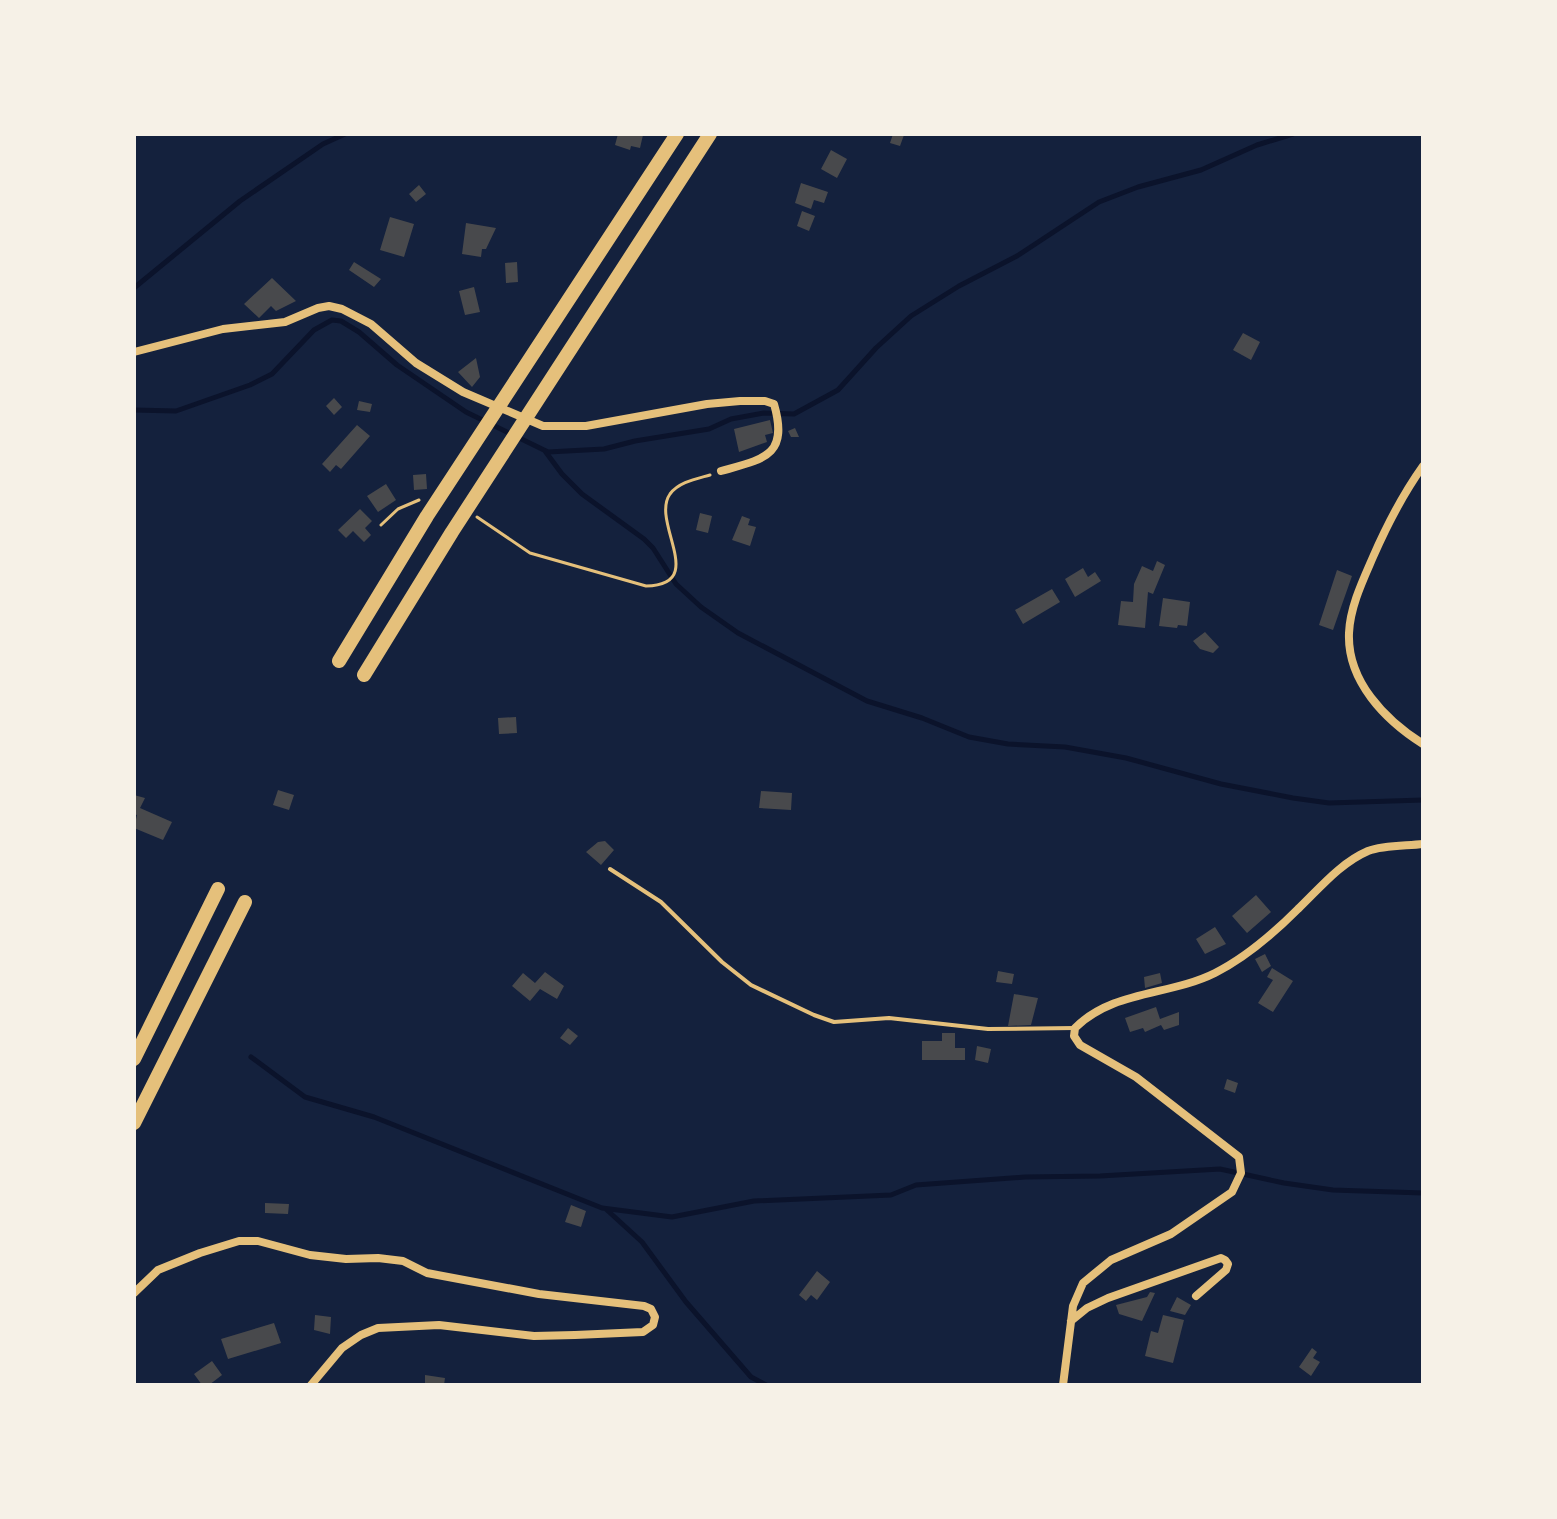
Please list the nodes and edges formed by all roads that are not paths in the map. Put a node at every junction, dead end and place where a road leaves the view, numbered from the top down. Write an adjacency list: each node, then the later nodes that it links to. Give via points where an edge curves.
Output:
1 (677, 134): 6 (highway, via 427,516)
2 (710, 134): 7 (highway)
3 (134, 352): 5 (street, via 223,329 285,322 329,306 371,324 416,363 463,392 543,426 586,426 707,404 774,404 778,441 770,454)
4 (1423, 466): 8 (street, via 1370,564 1356,600 1349,644 1378,709)
5 (721, 471)
6 (339, 661)
7 (364, 675)
8 (1423, 744)
9 (1423, 844): 13 (street, via 1370,850 1216,973 1097,1009)
10 (610, 869): 13 (lane, via 661,902 751,985 834,1022 889,1018 988,1029)
11 (218, 889): 14 (highway)
12 (245, 902): 15 (highway)
13 (1075, 1028): 18 (street, via 1080,1045 1136,1077 1239,1157 1241,1173 1232,1192 1171,1234 1111,1260 1083,1283)
14 (134, 1059)
15 (134, 1123)
16 (134, 1293): 19 (street, via 158,1270 239,1241 258,1241 310,1255 403,1261 427,1273 539,1294 644,1306 655,1317 643,1332 575,1335 534,1336 439,1325 378,1328 342,1348)
17 (1196, 1296): 18 (street, via 1226,1270 1225,1260 1108,1298)
18 (1070, 1322): 20 (street)
19 (311, 1385)
20 (1063, 1385)

